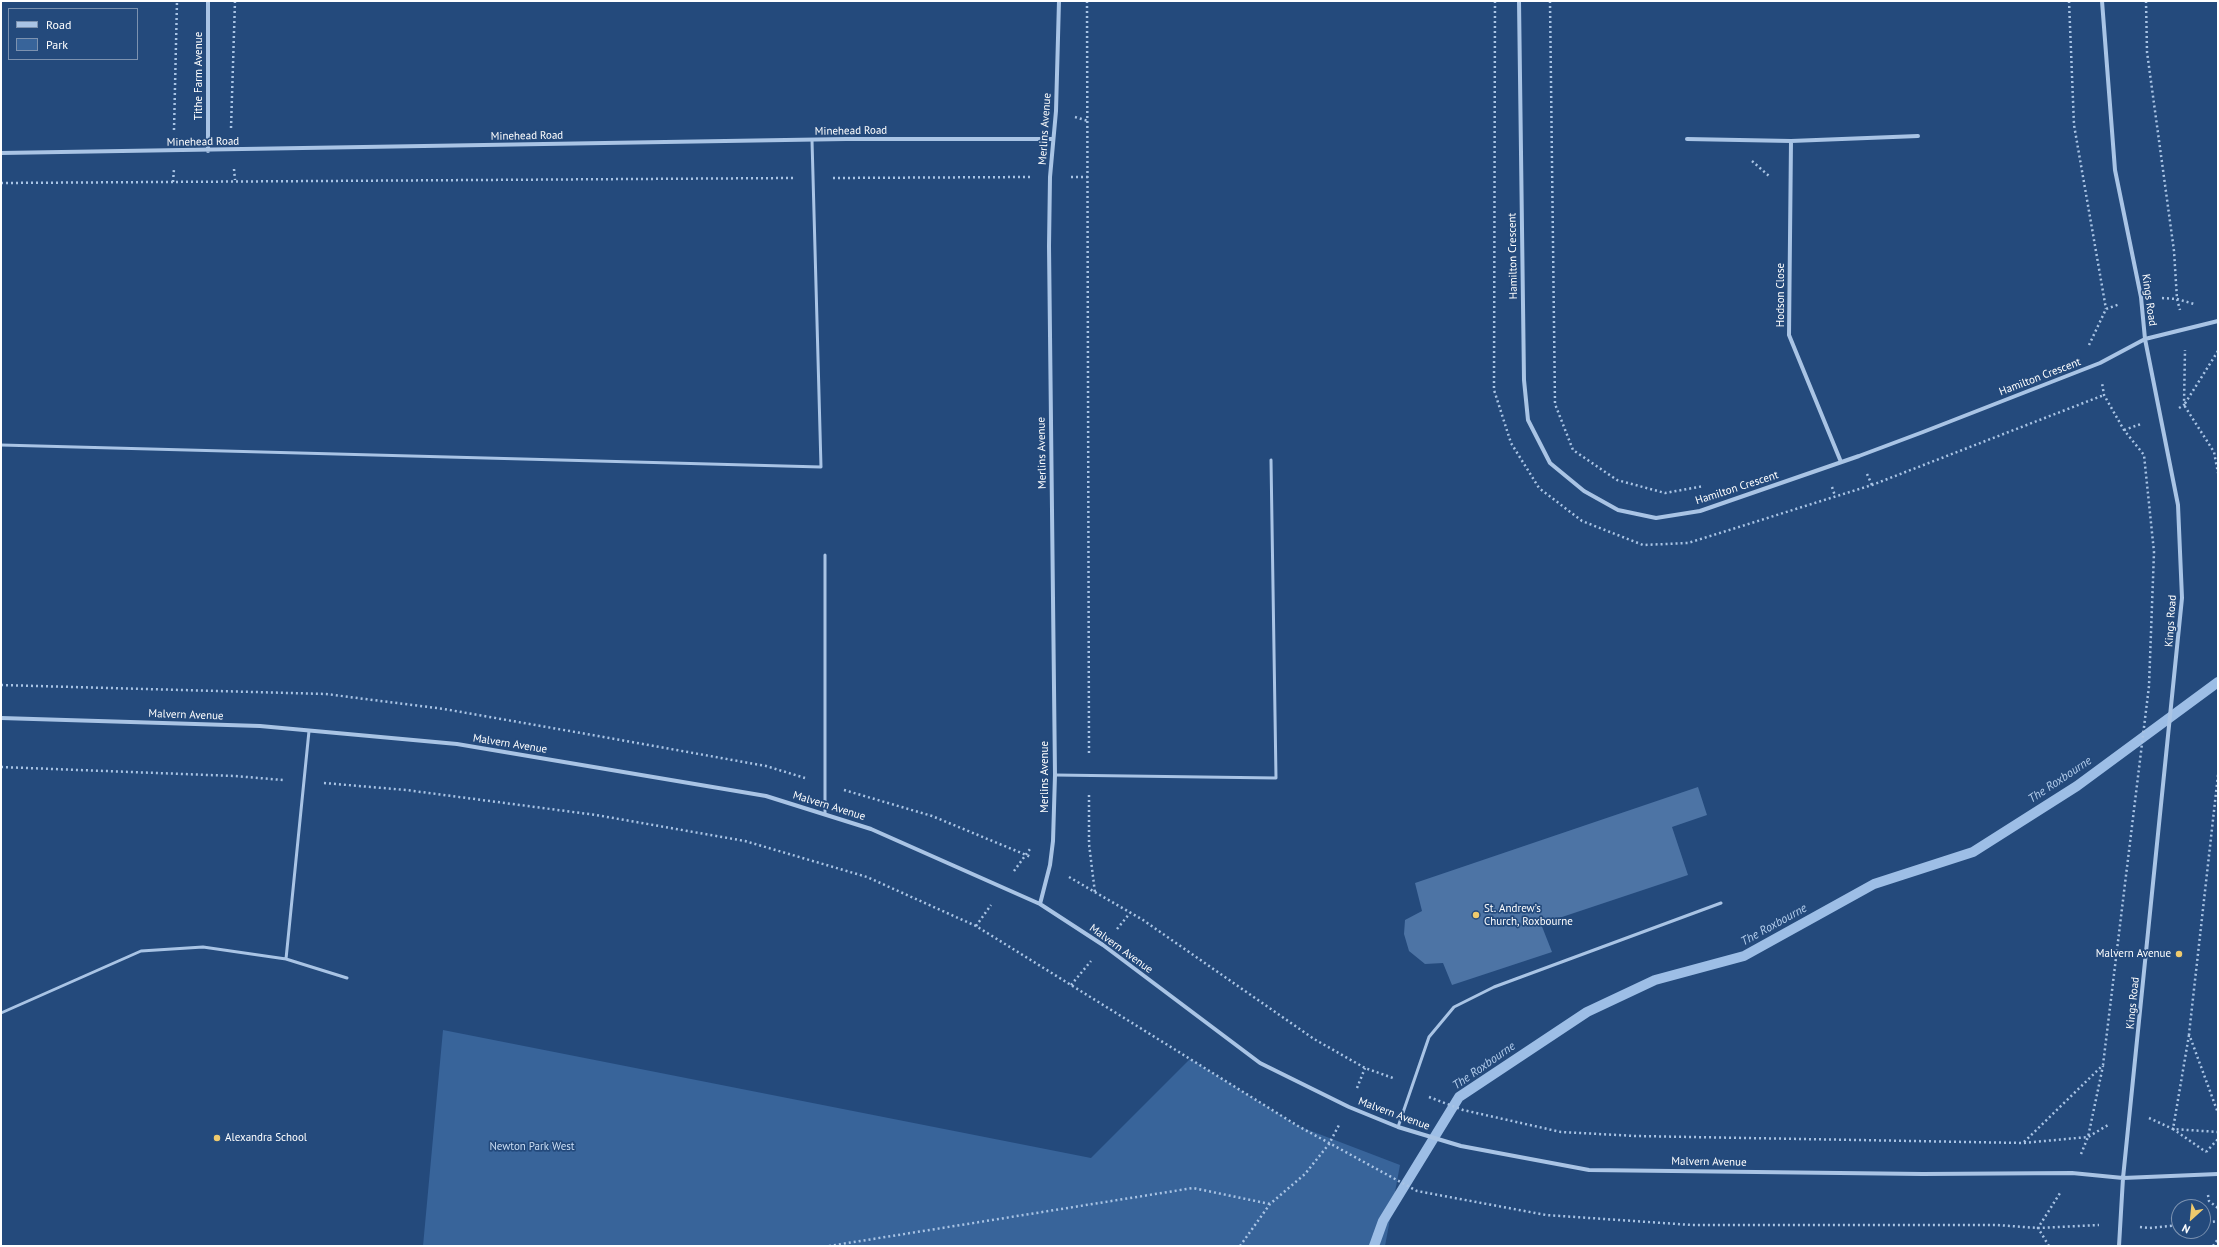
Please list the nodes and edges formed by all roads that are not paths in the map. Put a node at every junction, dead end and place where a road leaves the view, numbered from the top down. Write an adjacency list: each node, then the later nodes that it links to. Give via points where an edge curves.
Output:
1 (208, 1): 10 (street, Tithe Farm Avenue)
2 (1060, 1): 6 (street, Merlins Avenue)
3 (1519, 1): 16 (street, Hamilton Crescent, via 1524,380 1528,420 1550,463 1584,491 1618,510 1656,518 1700,511)
4 (2102, 1): 13 (street, Kings Road, via 2115,170 2141,297)
5 (1918, 136): 9 (street)
6 (1053, 139): 8 (street, Minehead Road); 20 (street, Merlins Avenue, via 1050,177)
7 (1687, 139): 9 (street)
8 (812, 140): 10 (street, Minehead Road); 14 (lane, via 821,466)
9 (1791, 141): 16 (street, Hodson Close, via 1790,335)
10 (208, 151): 11 (street, Minehead Road)
11 (1, 153)
12 (2218, 322): 13 (street, Hamilton Crescent)
13 (2144, 339): 16 (street, Hamilton Crescent, via 2100,363); 29 (street, Kings Road, via 2178,505 2182,598)
14 (1, 445)
15 (1271, 460): 20 (lane, via 1276,778)
16 (1841, 462)
17 (825, 555): 21 (lane)
18 (1, 718): 19 (street, Malvern Avenue, via 260,726)
19 (308, 731): 21 (street, Malvern Avenue, via 457,744 766,796); 24 (lane)
20 (1055, 774): 23 (street, Merlins Avenue, via 1054,841)
21 (825, 814): 23 (street, Malvern Avenue, via 871,829)
22 (1721, 903): 27 (lane, via 1494,987 1454,1007 1429,1037)
23 (1040, 904): 27 (street, Malvern Avenue, via 1103,945 1260,1062 1349,1107)
24 (286, 959): 25 (lane); 26 (lane, via 203,948 141,951)
25 (347, 978)
26 (1, 1013)
27 (1398, 1127): 29 (street, Malvern Avenue, via 1461,1146 1589,1170 2072,1173)
28 (2218, 1174): 29 (street, Malvern Avenue)
29 (2123, 1178): 30 (street, Kings Road)
30 (2119, 1246)

